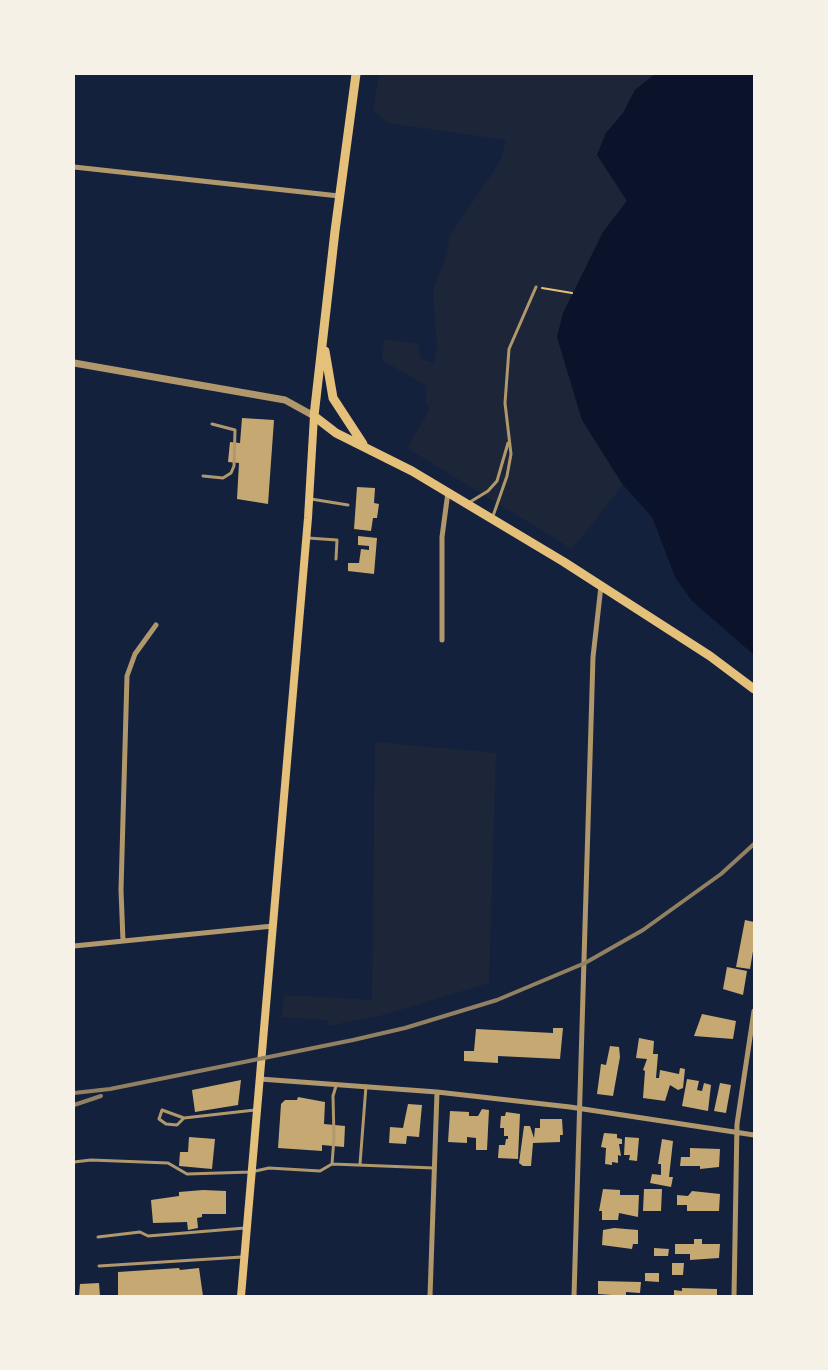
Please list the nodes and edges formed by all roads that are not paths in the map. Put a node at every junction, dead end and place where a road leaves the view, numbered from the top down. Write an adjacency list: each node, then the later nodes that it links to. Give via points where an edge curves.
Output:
1 (356, 74): 3 (highway)
2 (74, 167): 3 (street)
3 (339, 196): 5 (highway)
4 (536, 287): 9 (lane, via 509,349 505,403)
5 (323, 333): 7 (highway); 10 (highway, via 333,398)
6 (74, 363): 7 (street, via 285,400)
7 (314, 416): 10 (highway, via 336,433); 13 (main road)
8 (212, 424): 11 (lane, via 235,430 234,466 223,478)
9 (509, 438): 14 (lane, via 497,481); 16 (lane, via 507,476)
10 (364, 446): 12 (highway)
11 (203, 476)
12 (448, 492): 14 (highway); 21 (street, via 442,537)
13 (309, 498): 15 (lane); 17 (main road)
14 (467, 504): 16 (highway)
15 (348, 505)
16 (492, 518): 19 (highway)
17 (306, 538): 18 (lane, via 337,540); 23 (main road)
18 (336, 559)
19 (601, 586): 22 (highway); 31 (street, via 593,657)
20 (156, 625): 24 (street, via 135,654 127,676)
21 (442, 640)
22 (754, 689)
23 (273, 926): 24 (street); 27 (main road)
24 (123, 941): 25 (street)
25 (74, 946)
26 (754, 1011): 34 (street)
27 (260, 1079): 28 (street); 32 (main road)
28 (337, 1084): 29 (street); 37 (lane, via 333,1096)
29 (366, 1086): 30 (street); 38 (lane)
30 (437, 1092): 31 (street); 39 (street)
31 (580, 1108): 34 (street); 47 (street)
32 (256, 1110): 33 (lane); 40 (main road)
33 (184, 1118): 33 (lane, via 162,1110 159,1119 177,1125)
34 (738, 1132): 35 (street); 48 (street)
35 (754, 1135)
36 (74, 1162): 40 (lane, via 168,1163 187,1174)
37 (332, 1164): 38 (lane); 40 (lane, via 320,1171 269,1168)
38 (360, 1164): 39 (lane)
39 (434, 1168): 46 (street)
40 (251, 1172): 41 (main road)
41 (246, 1228): 42 (lane); 43 (main road)
42 (98, 1237)
43 (244, 1257): 44 (lane); 45 (main road)
44 (99, 1266)
45 (241, 1296)
46 (430, 1296)
47 (574, 1296)
48 (734, 1296)

